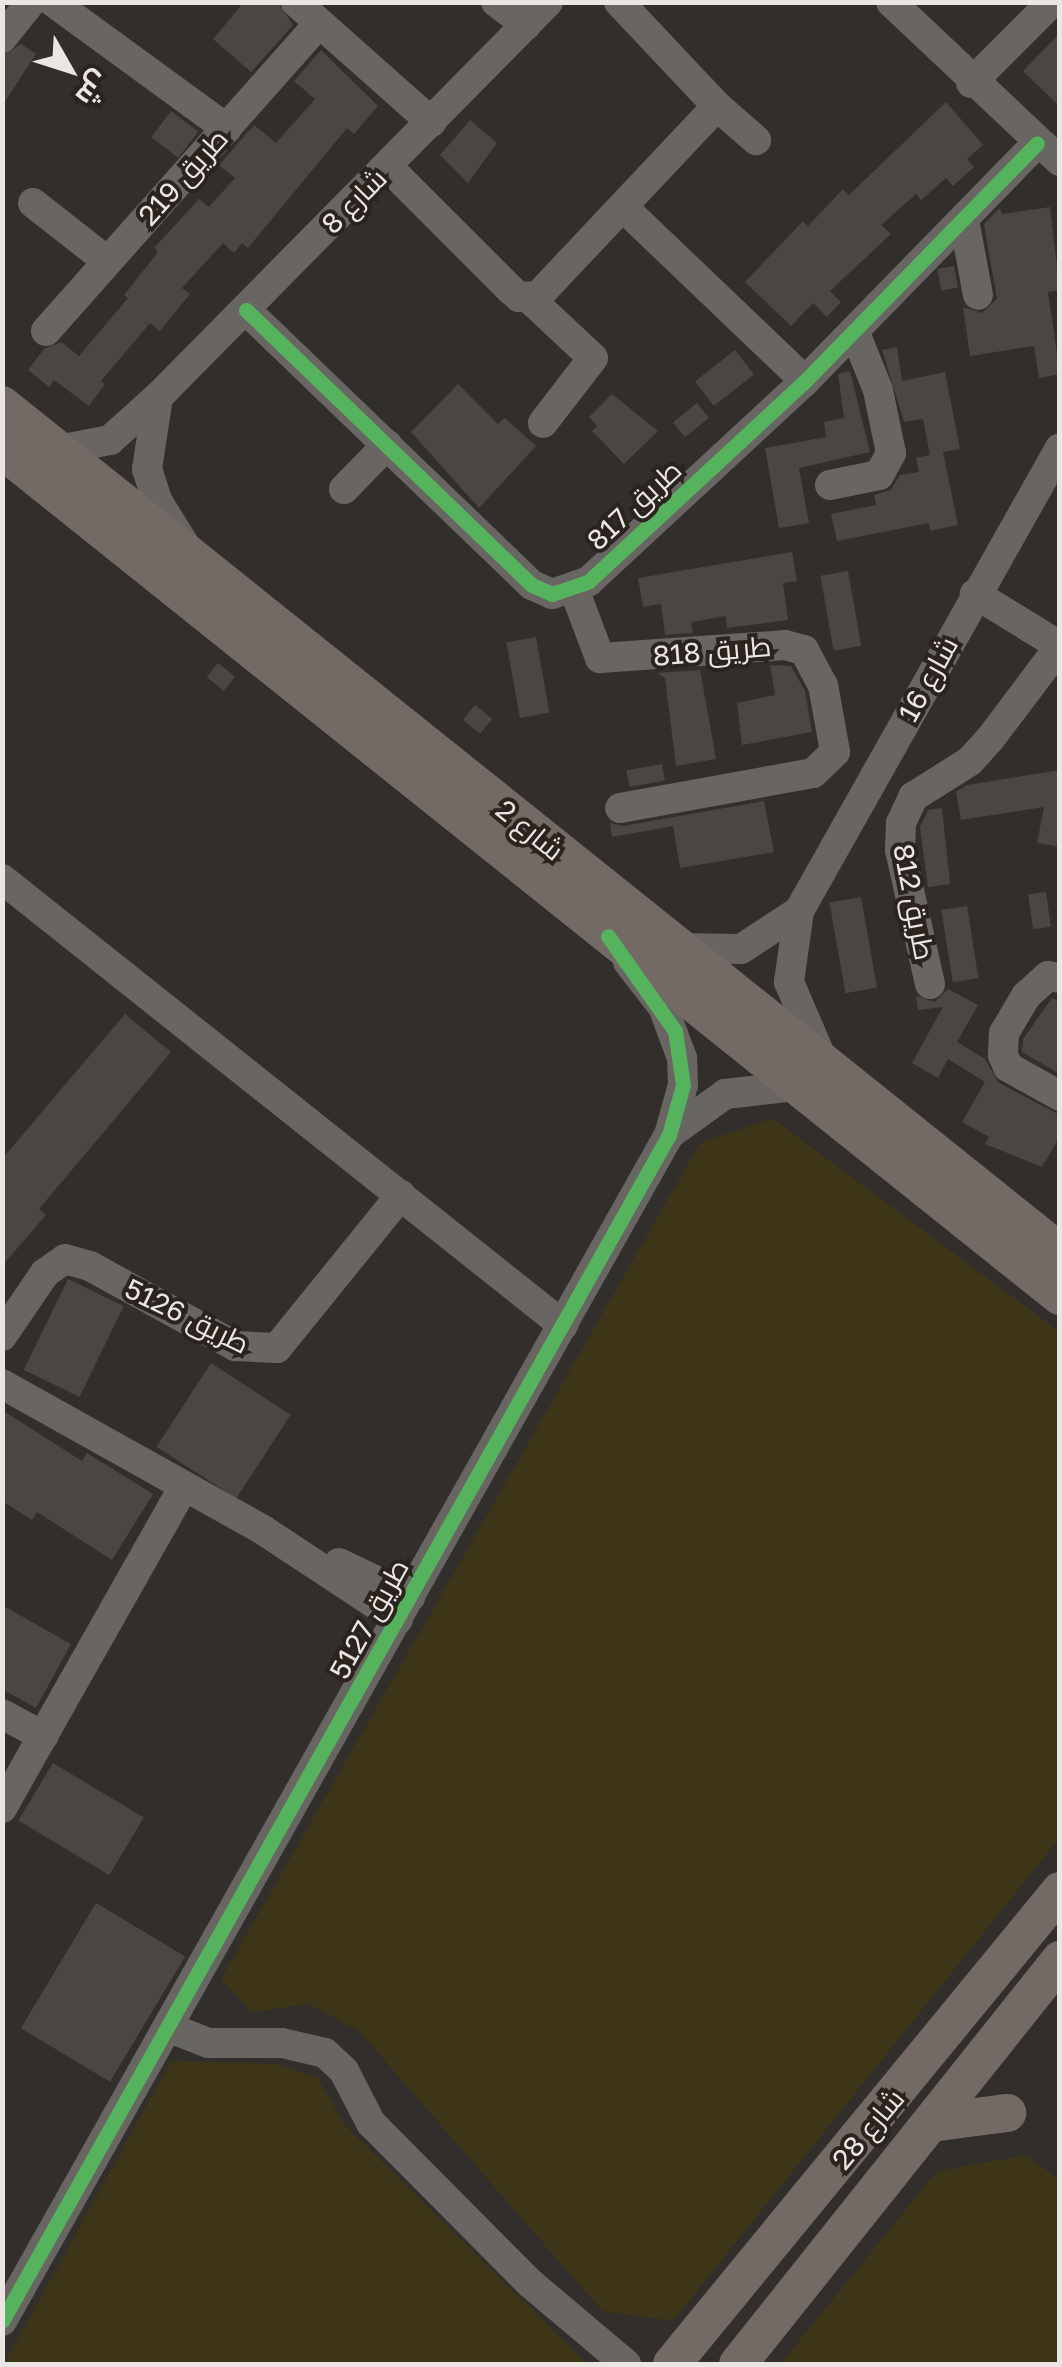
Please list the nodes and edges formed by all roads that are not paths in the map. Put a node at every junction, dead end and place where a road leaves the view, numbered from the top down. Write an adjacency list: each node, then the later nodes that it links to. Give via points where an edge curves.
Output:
1 (31, 2): 11 (street)
2 (53, 2): 15 (street)
3 (296, 2): 9 (street)
4 (496, 2): 10 (street)
5 (548, 2): 10 (street, شارع 8)
6 (618, 2): 13 (street)
7 (891, 2): 12 (street)
8 (1052, 2): 12 (street)
9 (319, 24): 14 (street); 15 (street, طريق 219)
10 (526, 25): 14 (street, شارع 8)
11 (2, 38)
12 (971, 83): 17 (street)
13 (717, 106): 16 (street); 20 (street)
14 (431, 122): 18 (street, شارع 8)
15 (226, 129): 22 (street, طريق 219)
16 (756, 140)
17 (1048, 152): 21 (street, طريق 817)
18 (388, 167): 24 (street, via 510,290); 25 (street, شارع 8)
19 (33, 203): 22 (street)
20 (623, 207): 24 (street); 28 (street)
21 (964, 220): 23 (street); 27 (street, طريق 817)
22 (106, 261): 26 (street, طريق 219)
23 (978, 295)
24 (530, 298): 31 (street, via 592,358)
25 (246, 310): 29 (street, شارع 8); 32 (street)
26 (46, 332)
27 (856, 334): 28 (street, طريق 817); 36 (street, via 878,390 889,464 879,475)
28 (805, 381): 39 (street, طريق 817)
29 (158, 396): 35 (street, شارع 8, via 110,440); 38 (street, via 147,468 158,502)
30 (2, 406): 35 (main road, شارع 2)
31 (543, 423)
32 (387, 445): 37 (street); 39 (street, via 532,585 552,594)
33 (1060, 448): 40 (street, شارع 16)
34 (2, 450): 35 (main road, شارع 2)
35 (32, 466): 38 (main road, شارع 2); 44 (main road, شارع 2)
36 (830, 485)
37 (344, 490)
38 (189, 550): 45 (main road, شارع 2)
39 (574, 588): 41 (street, طريق 818, via 600,658 785,645 804,650 823,685 835,752 812,773)
40 (975, 594): 43 (street, شارع 16); 47 (street, طريق 812, via 1060,646 990,739 970,761 913,797 901,823 900,850)
41 (620, 808)
42 (2, 879): 51 (street)
43 (798, 911): 45 (street, شارع 16, via 740,949); 48 (street, شارع 16, via 789,982)
44 (608, 936): 48 (main road, شارع 2); 50 (street, طريق 5127, via 675,1031 683,1085)
45 (673, 948): 48 (main road, شارع 2)
46 (1060, 978): 49 (street, via 1048,976 1026,996 1004,1033 1003,1055 1008,1067)
47 (930, 984)
48 (810, 1074): 50 (street, طريق 5127, via 725,1094); 52 (main road, شارع 2); 53 (main road, شارع 2)
49 (1060, 1096)
50 (669, 1135): 54 (street, طريق 5127)
51 (401, 1196): 54 (street); 55 (street, طريق 5126, via 277,1348 234,1346 66,1259 46,1273)
52 (1060, 1252)
53 (1060, 1296)
54 (563, 1325): 58 (street, طريق 5127)
55 (2, 1336)
56 (2, 1384): 57 (street)
57 (184, 1486): 58 (street); 60 (street)
58 (404, 1608): 64 (street, طريق 5127)
59 (2, 1714): 60 (street)
60 (43, 1736): 61 (street)
61 (2, 1808)
62 (1060, 1891): 65 (main road, شارع 28)
63 (1060, 1960): 66 (main road, شارع 28)
64 (170, 2028): 69 (street, طريق 5127); 71 (street, via 208,2043 282,2042 325,2053 344,2071 371,2123 530,2283)
65 (931, 2053): 66 (main road); 72 (main road, شارع 28)
66 (965, 2081): 68 (main road, شارع 28)
67 (1007, 2113): 68 (main road)
68 (931, 2123): 73 (main road, شارع 28)
69 (14, 2276): 70 (street, طريق 5127)
70 (2, 2322)
71 (625, 2362): 72 (street)
72 (673, 2363)
73 (738, 2364)

